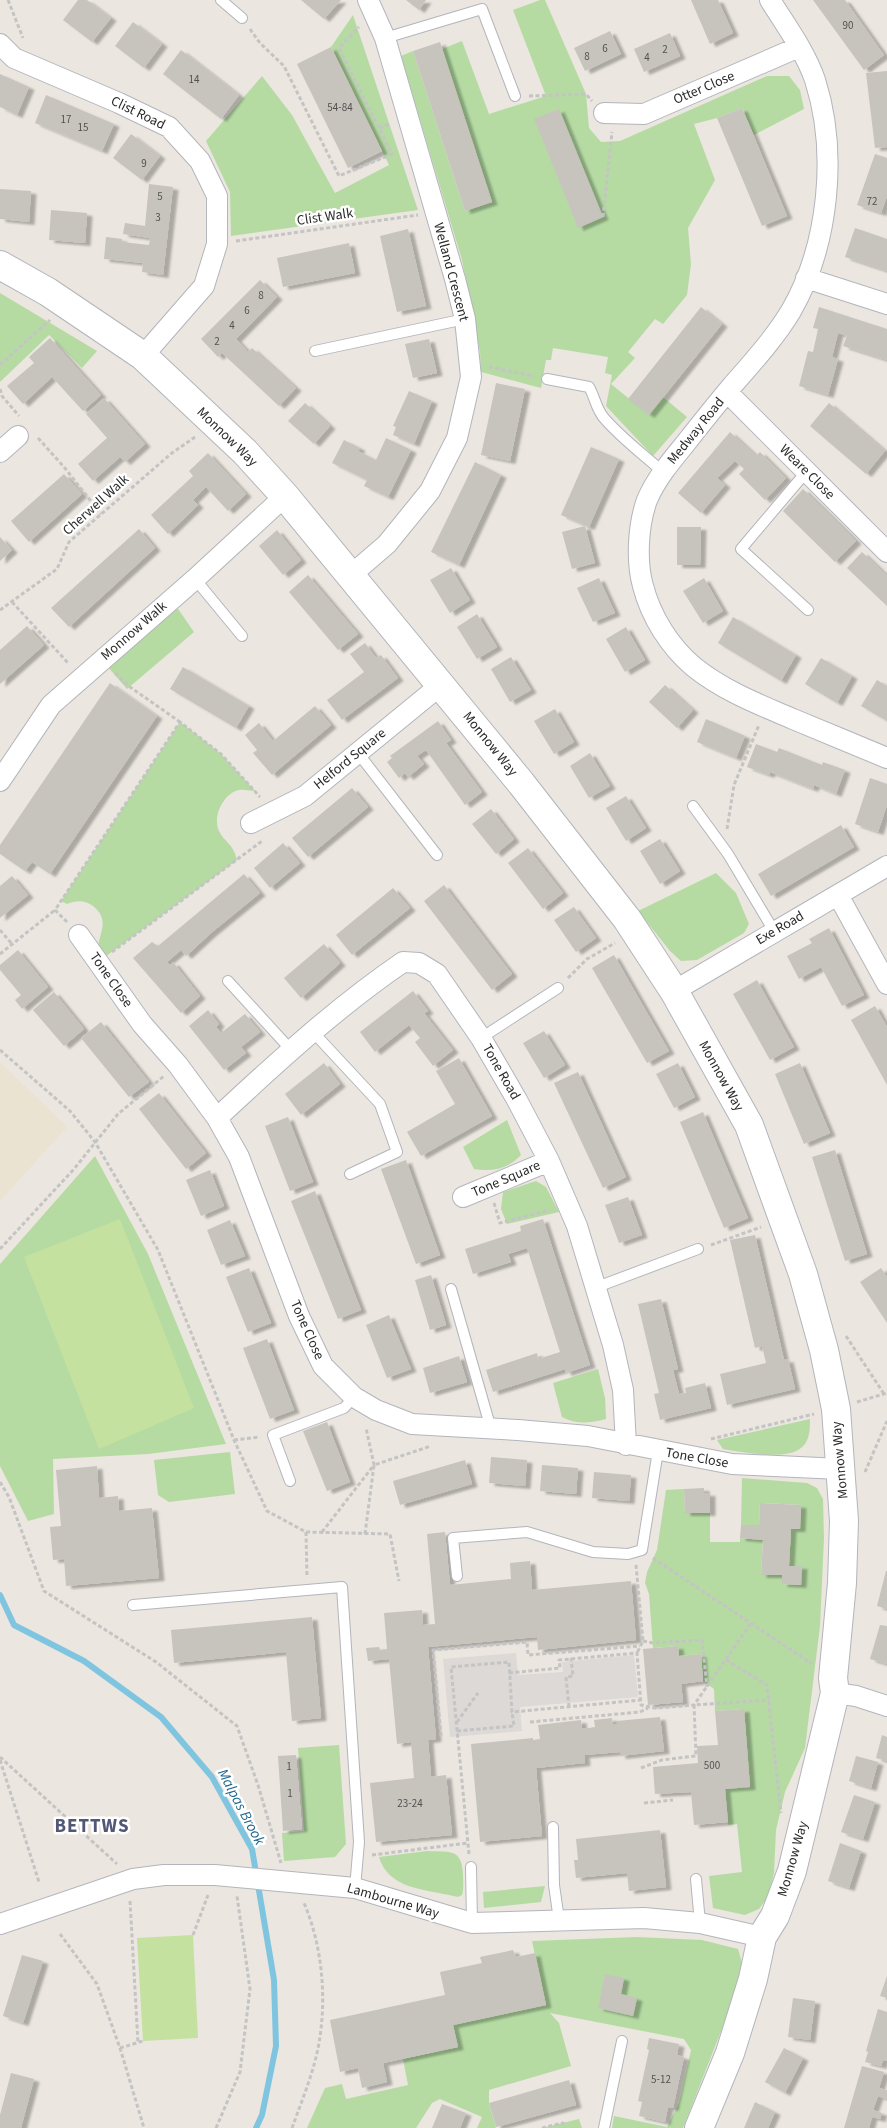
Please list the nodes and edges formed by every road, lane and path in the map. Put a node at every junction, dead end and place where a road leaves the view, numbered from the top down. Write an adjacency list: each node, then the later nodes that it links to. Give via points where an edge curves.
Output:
1 (8, 0): 9 (path)
2 (221, 0): 5 (lane)
3 (770, 0): 8 (street, Medway Road)
4 (370, 6): 5 (path, via 340,48 392,154 339,176 284,66 260,43); 6 (street, Welland Crescent)
5 (242, 18)
6 (385, 38): 10 (lane, via 482,9); 12 (street, Welland Crescent)
7 (0, 44): 9 (street, Clist Road, via 14,58)
8 (800, 46): 11 (street, Otter Close, via 644,114); 16 (street, Medway Road, via 814,78 828,146 825,204)
9 (34, 67): 14 (street, Clist Road, via 169,127 200,161 217,196)
10 (515, 96): 11 (path, via 586,94)
11 (609, 114): 13 (path)
12 (436, 212): 14 (path, Clist Walk); 19 (street, Welland Crescent)
13 (603, 217)
14 (217, 244): 21 (street, Clist Road, via 204,286)
15 (0, 265): 18 (street, Monnow Way)
16 (806, 278): 17 (street); 26 (street, Medway Road, via 792,310 772,340)
17 (887, 304)
18 (67, 305): 21 (street, Monnow Way); 23 (path)
19 (465, 319): 20 (lane); 22 (street, Welland Crescent)
20 (315, 351)
21 (143, 356): 27 (street, Monnow Way)
22 (469, 363): 24 (path); 35 (street, Welland Crescent, via 470,378 457,438 430,491 387,544)
23 (0, 365)
24 (547, 379): 31 (lane, via 589,387 604,418)
25 (0, 389): 28 (path)
26 (727, 392): 30 (street, Weare Close); 31 (street, Medway Road)
27 (214, 424): 32 (street, Monnow Way); 33 (path, Cherwell Walk, via 172,454)
28 (24, 429): 29 (street); 33 (path, via 64,466)
29 (0, 452)
30 (807, 471): 34 (street, Weare Close); 39 (lane, via 741,549)
31 (663, 472): 44 (street, Medway Road, via 648,500 640,530 640,575 647,602 658,625 693,666 733,694)
32 (285, 496): 35 (street, Monnow Way); 36 (street, Monnow Walk)
33 (101, 514): 37 (path, Cherwell Walk, via 69,542 57,569)
34 (887, 552)
35 (351, 575): 43 (street, Monnow Way)
36 (195, 579): 40 (lane); 41 (street, Monnow Walk)
37 (12, 602): 38 (path, Cherwell Walk); 42 (path)
38 (0, 610)
39 (808, 610)
40 (242, 636)
41 (102, 659): 42 (street, Monnow Walk); 45 (path, via 130,687)
42 (81, 677): 48 (street, Monnow Walk, via 51,705)
43 (442, 684): 46 (street, Helford Square); 58 (street, Monnow Way, via 581,858)
44 (766, 708): 47 (street, Medway Road); 52 (path, via 734,785)
45 (180, 722): 50 (path, via 221,754); 56 (path)
46 (358, 753): 50 (street, Helford Square, via 304,796); 53 (lane)
47 (887, 758)
48 (0, 781)
49 (693, 806): 52 (lane)
50 (274, 812): 51 (street, Helford Square)
51 (251, 823): 63 (path, via 262,841)
52 (724, 849): 59 (lane)
53 (437, 855)
54 (887, 866): 55 (street, Exe Road)
55 (838, 895): 59 (street, Exe Road); 65 (street)
56 (55, 910): 60 (path); 61 (path)
57 (0, 930): 61 (path)
58 (634, 931): 66 (path, via 587,959); 67 (street, Monnow Way)
59 (774, 931): 67 (street, Exe Road)
60 (79, 935): 63 (street, Tone Close)
61 (12, 944): 62 (path)
62 (0, 954)
63 (98, 962): 72 (street, Tone Close, via 142,1024)
64 (228, 981): 71 (lane)
65 (887, 984)
66 (558, 988): 69 (lane)
67 (674, 991): 80 (street, Monnow Way, via 749,1125)
68 (314, 1033): 69 (street, Tone Road, via 403,962 419,963 437,974); 71 (street, Tone Road); 76 (lane, via 380,1104 397,1152)
69 (481, 1038): 75 (street, Tone Road)
70 (0, 1050): 74 (path, via 70,1111)
71 (292, 1051): 73 (street, Tone Road)
72 (178, 1065): 73 (street, Tone Close); 74 (path, via 118,1114)
73 (217, 1118): 86 (street, Tone Close, via 239,1157 299,1316 323,1366)
74 (95, 1142): 81 (path); 91 (path, via 158,1250)
75 (549, 1161): 77 (street, Tone Square); 79 (street, Tone Road)
76 (350, 1174)
77 (488, 1186): 78 (street, Tone Square); 79 (path, via 500,1223)
78 (463, 1197)
79 (568, 1206): 83 (street, Tone Road)
80 (783, 1219): 82 (path); 87 (street, Monnow Way, via 803,1274)
81 (0, 1249)
82 (698, 1250): 83 (lane)
83 (597, 1287): 93 (street, Tone Road, via 623,1390)
84 (451, 1289): 89 (lane)
85 (887, 1393): 87 (path)
86 (354, 1396): 88 (street, Tone Close); 90 (lane, via 344,1408)
87 (836, 1409): 92 (path); 96 (street, Monnow Way)
88 (376, 1410): 89 (street, Tone Close, via 412,1424); 95 (path, via 365,1430)
89 (491, 1429): 93 (street, Tone Close, via 588,1436)
90 (273, 1436): 91 (path); 97 (lane)
91 (234, 1440): 99 (path, via 267,1511)
92 (705, 1440)
93 (626, 1445): 94 (street, Tone Close)
94 (658, 1451): 96 (street, Tone Close, via 732,1464); 102 (lane)
95 (374, 1465): 100 (path); 101 (path)
96 (841, 1469): 114 (street, Monnow Way, via 843,1565)
97 (290, 1481)
98 (0, 1482): 140 (path, via 44,1591 156,1662 237,1726)
99 (306, 1532): 100 (path); 105 (path)
100 (322, 1533): 101 (path)
101 (365, 1534): 104 (path, via 390,1534)
102 (638, 1551): 103 (lane, via 593,1552 527,1532 453,1538); 107 (path); 108 (path)
103 (456, 1576)
104 (399, 1581)
105 (307, 1590): 106 (lane); 135 (lane, via 342,1588)
106 (133, 1605)
107 (751, 1623): 112 (path); 114 (path)
108 (643, 1641): 109 (path); 115 (path, via 702,1640)
109 (640, 1646): 110 (path); 127 (path, via 528,1654 527,1642 433,1650)
110 (636, 1653): 111 (path); 117 (path)
111 (571, 1658): 113 (path, via 559,1660 560,1668); 120 (path, via 573,1676 566,1676)
112 (726, 1660): 115 (path); 118 (path, via 767,1685)
113 (510, 1673): 123 (path); 125 (path, via 509,1662 451,1667)
114 (834, 1686): 121 (street); 149 (street, Monnow Way, via 792,1871 775,1916)
115 (707, 1687): 119 (path)
116 (478, 1694): 125 (path)
117 (641, 1700): 120 (path); 122 (path, via 641,1705)
118 (768, 1700): 119 (path); 132 (path)
119 (694, 1705): 122 (path); 129 (path, via 696,1756 662,1760)
120 (569, 1706): 123 (path)
121 (887, 1706)
122 (648, 1707): 124 (path, via 640,1712)
123 (512, 1712): 126 (path, via 514,1726)
124 (530, 1722)
125 (456, 1723): 126 (path)
126 (457, 1731): 134 (path)
127 (441, 1736)
128 (0, 1758): 138 (path); 141 (path)
129 (641, 1768)
130 (673, 1800): 131 (path)
131 (644, 1803)
132 (781, 1817)
133 (553, 1827): 143 (lane, via 554,1885)
134 (468, 1843): 135 (path); 136 (path)
135 (358, 1856): 142 (lane)
136 (470, 1867): 144 (lane)
137 (230, 1876): 138 (street, Lambourne Way, via 164,1875); 140 (street, Lambourne Way); 148 (path); 155 (path, via 250,1989 240,2072)
138 (133, 1879): 146 (street, Lambourne Way); 152 (path, via 130,1900)
139 (696, 1879): 145 (lane)
140 (289, 1881): 142 (street, Lambourne Way); 156 (path, via 312,1922 320,1960 322,2000 319,2042 312,2073)
141 (39, 1882)
142 (355, 1888): 144 (street, Lambourne Way)
143 (559, 1920): 144 (street, Lambourne Way); 145 (street, Lambourne Way, via 644,1918)
144 (472, 1923)
145 (700, 1923): 149 (street, Lambourne Way)
146 (0, 1924)
147 (60, 1934): 153 (path, via 97,1984)
148 (193, 1934)
149 (762, 1937): 160 (street, Monnow Way, via 730,2053)
150 (143, 2041): 152 (path)
151 (622, 2041): 159 (lane)
152 (138, 2043): 153 (path)
153 (120, 2048): 154 (path)
154 (144, 2128)
155 (216, 2128)
156 (292, 2128)
157 (542, 2128): 158 (path, via 563,2123)
158 (564, 2128)
159 (604, 2128)
160 (700, 2128)

